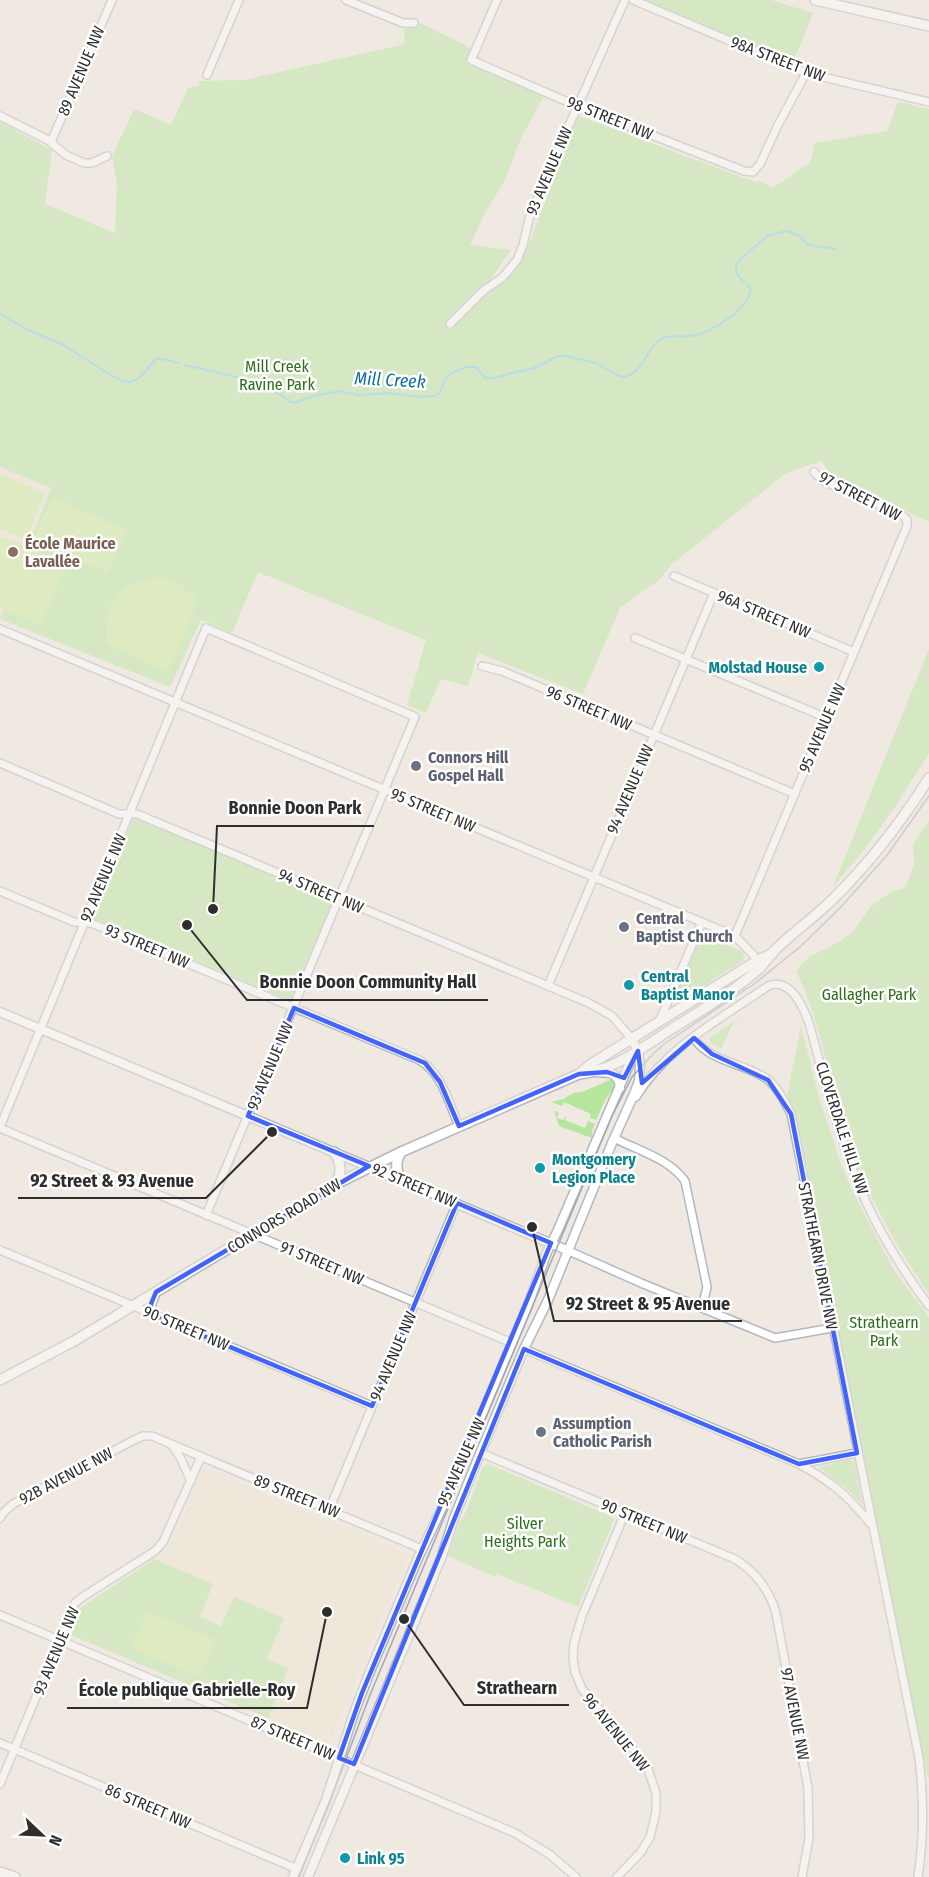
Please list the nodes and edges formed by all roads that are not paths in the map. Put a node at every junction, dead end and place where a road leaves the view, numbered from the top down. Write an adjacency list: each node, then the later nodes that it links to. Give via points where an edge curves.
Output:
1 (112, 0): 16 (street, 89 AVENUE NW)
2 (239, 0): 12 (street)
3 (346, 0): 8 (street)
4 (497, 0): 14 (street, 98 STREET NW, via 471,60)
5 (625, 0): 14 (street, 93 AVENUE NW)
6 (633, 0): 11 (street, 98A STREET NW)
7 (815, 0): 10 (main road)
8 (365, 4): 9 (street, via 404,23)
9 (414, 23)
10 (929, 26)
11 (806, 73): 13 (street, 98A STREET NW); 14 (street, 98 STREET NW, via 760,164 750,172)
12 (207, 75)
13 (929, 102)
14 (577, 106): 18 (street, 93 AVENUE NW, via 529,219 516,260 503,277 478,295)
15 (0, 116): 16 (street)
16 (51, 142): 17 (street, via 86,164)
17 (107, 156)
18 (450, 324)
19 (814, 472): 20 (street, 97 STREET NW, via 823,481)
20 (907, 520): 25 (street, 95 AVENUE NW)
21 (674, 576): 22 (street, 96A STREET NW)
22 (714, 593): 25 (street, 96A STREET NW); 26 (street, 94 AVENUE NW)
23 (0, 629): 28 (street, 95 STREET NW)
24 (635, 638): 26 (street)
25 (854, 652): 30 (street, 95 AVENUE NW)
26 (686, 659): 30 (street); 31 (street, 94 AVENUE NW)
27 (482, 666): 31 (street, 96 STREET NW)
28 (176, 702): 29 (street, 92 AVENUE NW, via 206,628); 34 (street, 95 STREET NW); 36 (street, 92 AVENUE NW)
29 (416, 717): 34 (street, 93 AVENUE NW)
30 (827, 718): 35 (street, 95 AVENUE NW)
31 (653, 734): 35 (street, 96 STREET NW); 37 (street, 94 AVENUE NW)
32 (0, 763): 36 (street, 94 STREET NW, via 119,814)
33 (929, 778): 43 (main road, CONNORS ROAD NW, via 895,829 860,871)
34 (385, 790): 37 (street, 95 STREET NW); 39 (street, 93 AVENUE NW)
35 (795, 794): 42 (street, 95 AVENUE NW)
36 (130, 814): 39 (street, 94 STREET NW); 40 (street, 92 AVENUE NW)
37 (594, 877): 41 (street, 95 STREET NW); 46 (street, 94 AVENUE NW)
38 (0, 891): 40 (street, 93 STREET NW, via 74,922)
39 (339, 899): 46 (street, 94 STREET NW); 47 (street, 93 AVENUE NW)
40 (84, 922): 47 (street, 93 STREET NW); 50 (street, 92 AVENUE NW)
41 (702, 922): 42 (street, 95 STREET NW); 49 (street)
42 (735, 936): 44 (street, 95 STREET NW)
43 (772, 954): 44 (main road, CONNORS ROAD NW); 53 (main road, CONNORS ROAD NW, via 737,986)
44 (758, 960): 49 (main road, CONNORS ROAD NW)
45 (777, 984): 51 (street, 95 AVENUE NW); 76 (street, CLOVERDALE HILL NW, via 788,988 803,1008 863,1195)
46 (548, 986): 52 (street, 94 STREET NW, via 603,1010)
47 (294, 1008): 58 (street, 93 AVENUE NW); 59 (street, 93 STREET NW, via 425,1063 440,1082)
48 (0, 1012): 50 (street, 92 STREET NW)
49 (659, 1022): 52 (main road, CONNORS ROAD NW)
50 (41, 1029): 58 (street, 92 STREET NW); 60 (street, 92 AVENUE NW)
51 (694, 1038): 57 (street, 95 AVENUE NW, via 668,1057); 79 (street, STRATHEARN DRIVE NW, via 716,1057 768,1080 786,1104)
52 (632, 1039): 53 (street, 95 AVENUE NW); 55 (main road, CONNORS ROAD NW)
53 (638, 1051): 54 (main road, CONNORS ROAD NW); 56 (street, 95 AVENUE NW); 57 (street, 95 AVENUE NW, via 640,1075)
54 (594, 1072): 55 (main road, CONNORS ROAD NW); 56 (street, via 616,1075)
55 (579, 1074): 59 (main road, CONNORS ROAD NW)
56 (620, 1088): 70 (street, 95 AVENUE NW)
57 (625, 1114): 61 (street, 95 AVENUE NW)
58 (248, 1116): 62 (street, 92 STREET NW); 68 (street, 93 AVENUE NW)
59 (459, 1126): 63 (main road, CONNORS ROAD NW)
60 (0, 1127): 68 (street, 91 STREET NW)
61 (614, 1138): 72 (street, 95 AVENUE NW); 77 (street, via 666,1162 685,1181 707,1287)
62 (334, 1152): 64 (street, 92 STREET NW); 66 (main road, via 340,1170)
63 (400, 1152): 64 (main road, CONNORS ROAD NW); 65 (main road, via 396,1164)
64 (370, 1166): 65 (street, 92 STREET NW); 66 (main road, CONNORS ROAD NW)
65 (402, 1180): 67 (street, 92 STREET NW)
66 (336, 1184): 69 (main road, CONNORS ROAD NW)
67 (457, 1203): 70 (street, 92 STREET NW); 74 (street, 94 AVENUE NW)
68 (206, 1215): 69 (street, 91 STREET NW)
69 (252, 1234): 73 (main road, CONNORS ROAD NW); 74 (street, 91 STREET NW)
70 (552, 1244): 72 (street, 92 STREET NW); 80 (street, 95 AVENUE NW)
71 (0, 1250): 75 (street, 90 STREET NW)
72 (569, 1251): 77 (street, 92 STREET NW); 81 (street, 95 AVENUE NW)
73 (156, 1292): 75 (main road, CONNORS ROAD NW); 78 (main road, via 150,1304)
74 (416, 1302): 80 (street, 91 STREET NW); 85 (street, 94 AVENUE NW)
75 (132, 1306): 78 (street, 90 STREET NW); 83 (main road, CONNORS ROAD NW)
76 (929, 1306)
77 (702, 1307): 79 (street, 92 STREET NW, via 776,1338)
78 (151, 1314): 85 (street, 90 STREET NW)
79 (832, 1328): 89 (street, STRATHEARN DRIVE NW)
80 (512, 1343): 97 (street, 95 AVENUE NW)
81 (524, 1349): 88 (street, 95 AVENUE NW); 91 (street)
82 (0, 1371): 83 (street)
83 (10, 1375): 84 (main road, CONNORS ROAD NW)
84 (0, 1380)
85 (372, 1406): 93 (street, 94 AVENUE NW)
86 (136, 1439): 87 (street, 89 STREET NW, via 152,1436); 95 (street, 92B AVENUE NW, via 13,1504)
87 (172, 1445): 90 (street, 89 STREET NW); 92 (street)
88 (480, 1453): 94 (street, 90 STREET NW); 104 (street, 95 AVENUE NW, via 439,1564)
89 (857, 1453): 91 (street); 96 (street, STRATHEARN DRIVE NW)
90 (201, 1457): 92 (street, 93 AVENUE NW); 93 (street, 89 STREET NW)
91 (799, 1464): 96 (street, via 839,1489)
92 (191, 1480): 100 (street, 93 AVENUE NW, via 163,1542 75,1603)
93 (329, 1510): 97 (street, 89 STREET NW)
94 (625, 1513): 98 (street, 90 STREET NW); 112 (street, 96 AVENUE NW, via 582,1616 573,1658 582,1689 646,1766 656,1793 650,1838)
95 (0, 1518)
96 (871, 1524): 106 (street, STRATHEARN DRIVE NW)
97 (422, 1549): 103 (street, 95 AVENUE NW)
98 (741, 1563): 113 (street, 97 AVENUE NW, via 764,1585 774,1606 797,1719 810,1804)
99 (0, 1615): 100 (street, 87 STREET NW)
100 (61, 1641): 102 (street, 93 AVENUE NW); 103 (street, 87 STREET NW)
101 (0, 1743): 102 (street, 86 STREET NW)
102 (15, 1750): 105 (street, 93 AVENUE NW); 107 (street, 86 STREET NW)
103 (339, 1758): 104 (street, 87 STREET NW); 107 (street, 95 AVENUE NW)
104 (354, 1764): 109 (street, 95 AVENUE NW); 111 (street, 87 STREET NW, via 515,1833)
105 (0, 1784)
106 (926, 1785): 114 (street, STRATHEARN DRIVE NW)
107 (295, 1873)
108 (3, 1874): 110 (main road)
109 (311, 1876)
110 (15, 1877)
111 (576, 1877)
112 (617, 1877)
113 (802, 1877)
114 (918, 1877)

